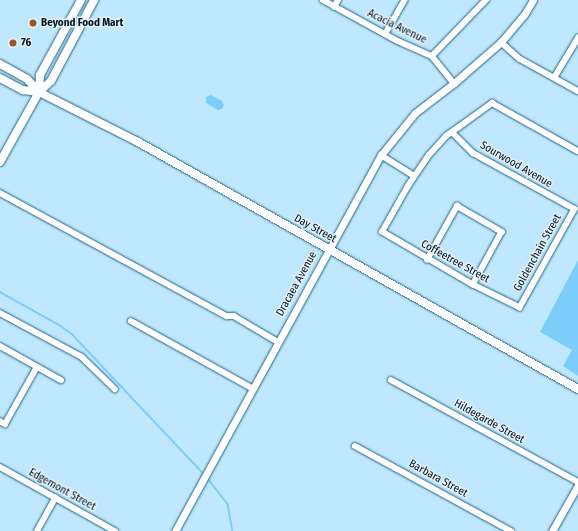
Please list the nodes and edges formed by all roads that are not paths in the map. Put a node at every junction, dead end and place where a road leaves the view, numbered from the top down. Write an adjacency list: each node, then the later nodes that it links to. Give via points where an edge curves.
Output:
1 (81, 0): 20 (main road, via 40,75)
2 (88, 0): 13 (main road, via 75,25)
3 (94, 0): 13 (main road)
4 (323, 0): 9 (street, Acacia Avenue)
5 (338, 0): 9 (street)
6 (405, 0): 10 (street)
7 (486, 0): 14 (street)
8 (533, 0): 12 (street, Dracaea Avenue)
9 (334, 7): 10 (street, Acacia Avenue)
10 (385, 34): 14 (street, Acacia Avenue)
11 (578, 38): 17 (street)
12 (501, 42): 17 (street, via 520,59); 18 (street, Dracaea Avenue)
13 (69, 47): 20 (main road, via 51,81)
14 (432, 56): 18 (street, Acacia Avenue)
15 (0, 64): 20 (main road, Day Street, via 28,79)
16 (0, 78): 20 (main road, Day Street, via 23,90)
17 (554, 78): 19 (street)
18 (454, 83): 23 (street, Dracaea Avenue, via 415,113)
19 (578, 91)
20 (39, 92): 24 (main road); 28 (main road, Day Street, via 138,142)
21 (452, 132): 22 (street, via 492,104); 25 (street, via 429,155); 27 (street, Sourwood Avenue, via 476,155)
22 (578, 151)
23 (381, 155): 25 (street); 28 (street, Dracaea Avenue)
24 (0, 162)
25 (414, 176): 29 (street, Coffeetree Street, via 382,232)
26 (0, 193): 34 (street, via 227,316 234,316)
27 (575, 209): 31 (street, Goldenchain Street)
28 (329, 249): 34 (street, Dracaea Avenue); 41 (main road, Day Street)
29 (427, 260): 30 (street, Coffeetree Street); 30 (street, via 457,206 502,232)
30 (473, 285): 31 (street, Coffeetree Street)
31 (520, 308)
32 (0, 313): 40 (street, via 82,357)
33 (131, 321): 39 (street)
34 (278, 342): 39 (street, Dracaea Avenue)
35 (0, 346): 36 (street)
36 (37, 367): 37 (street); 42 (street, via 5,424)
37 (61, 380)
38 (391, 380): 45 (street, Hildegarde Street)
39 (252, 388): 49 (street, Dracaea Avenue)
40 (115, 389)
41 (578, 389)
42 (0, 421)
43 (355, 446): 50 (street, Barbara Street)
44 (0, 467): 46 (street, Edgemont Street)
45 (578, 483): 51 (street)
46 (55, 498): 47 (street); 48 (street, Edgemont Street)
47 (37, 531)
48 (115, 531)
49 (175, 531)
50 (511, 531)
51 (552, 531)

